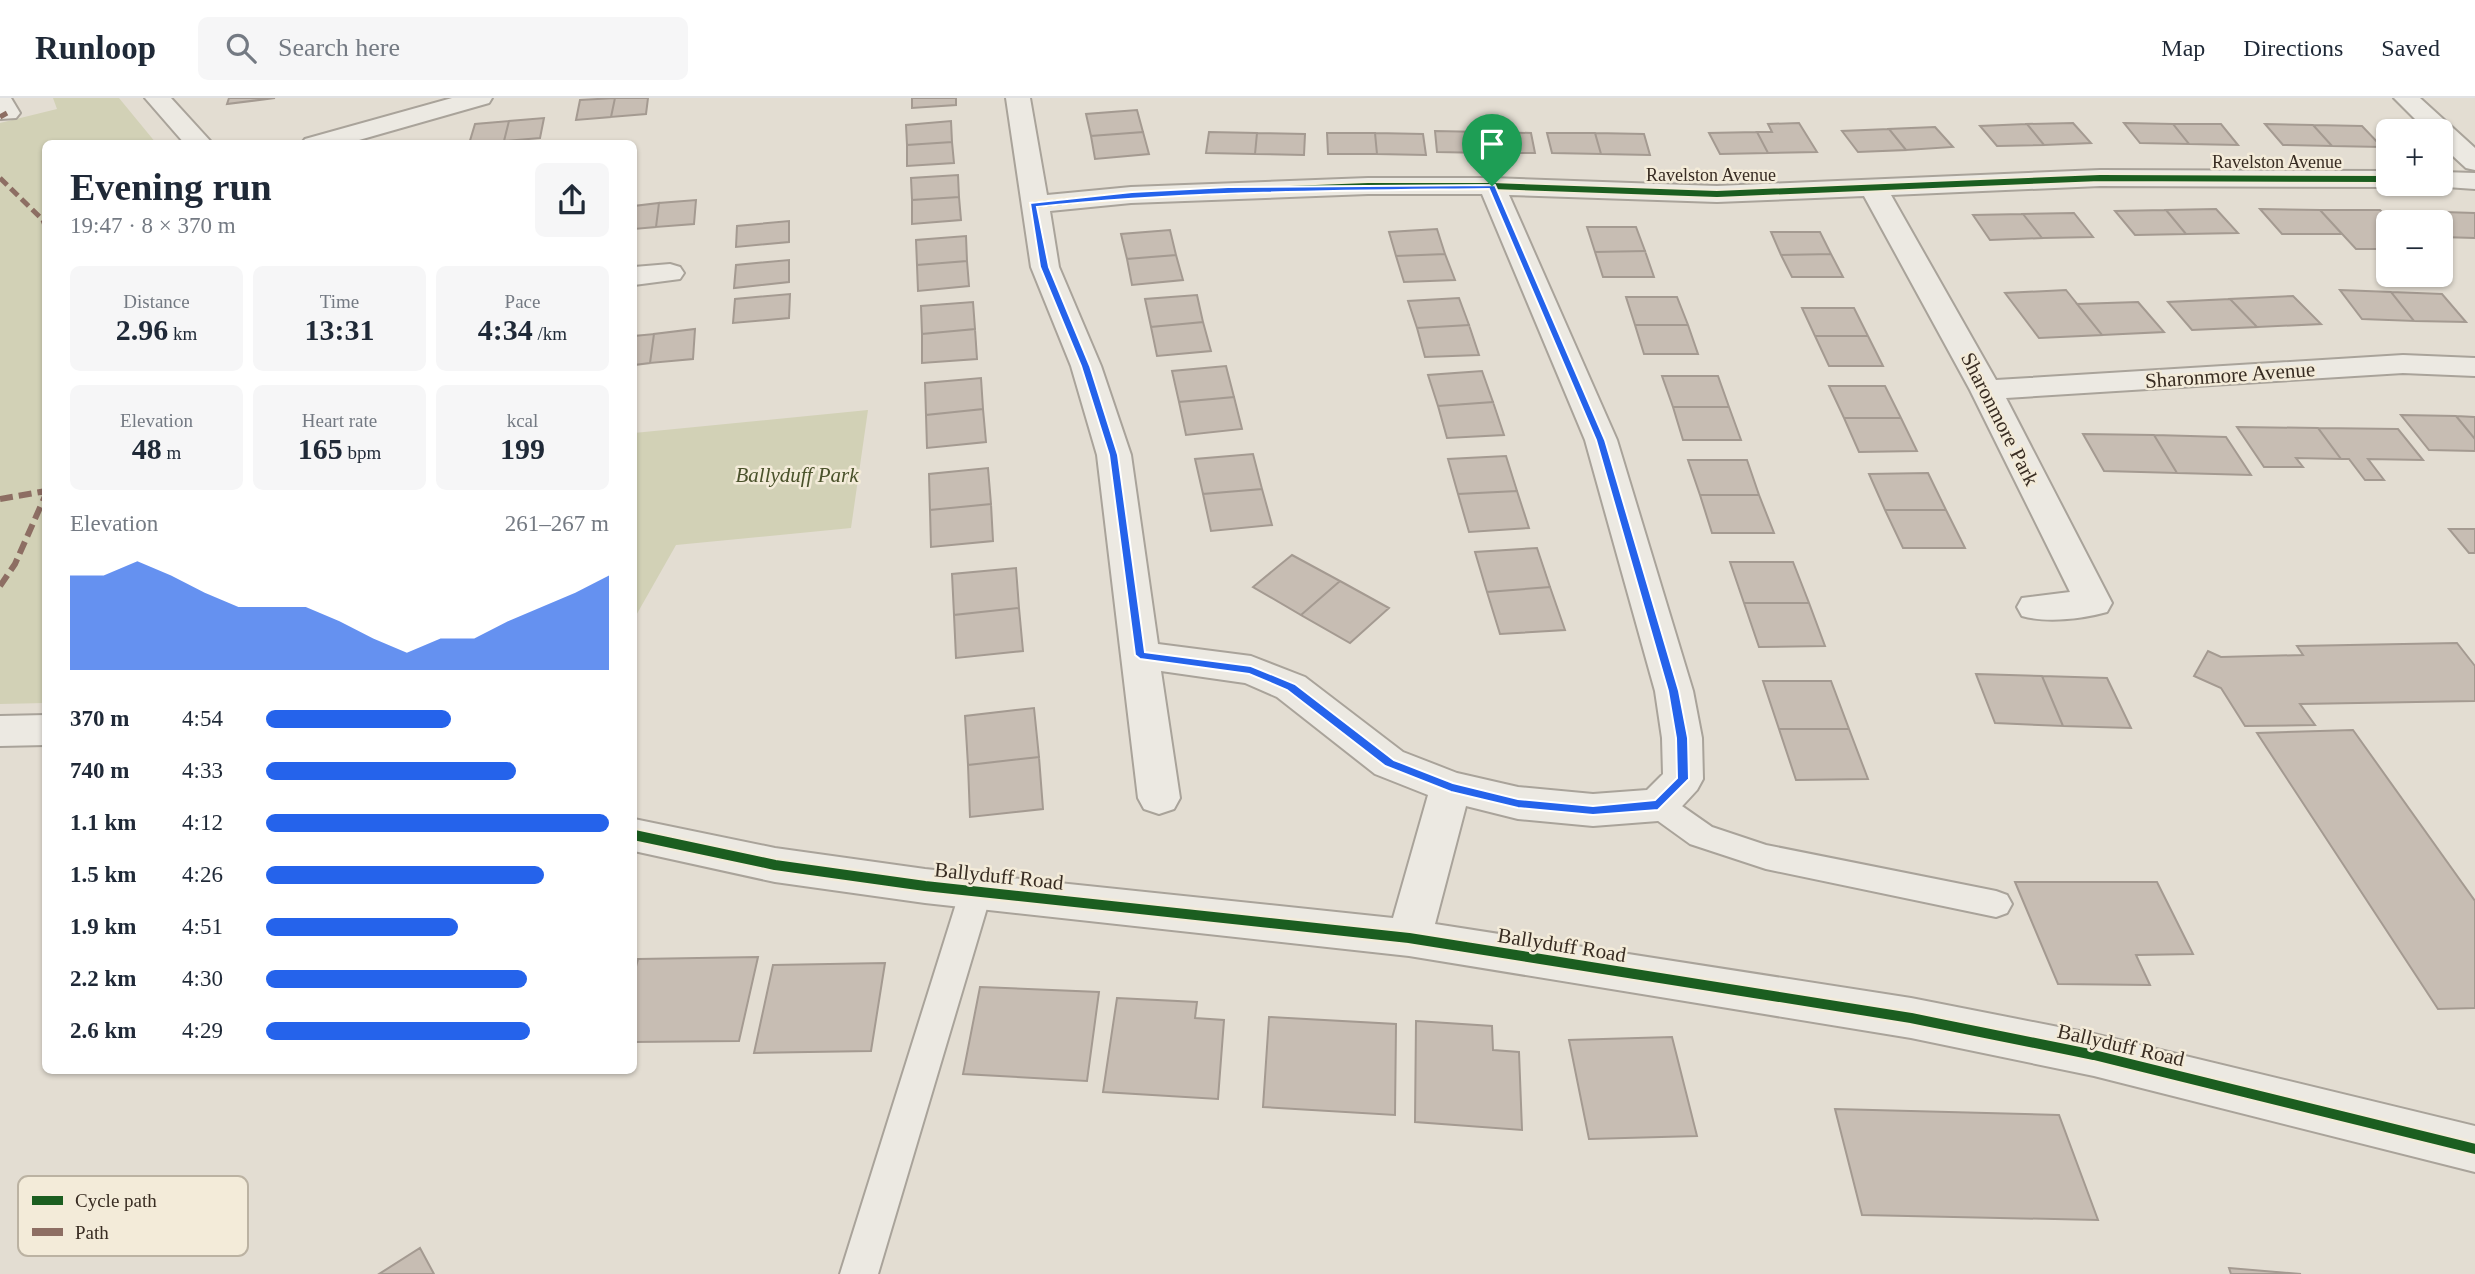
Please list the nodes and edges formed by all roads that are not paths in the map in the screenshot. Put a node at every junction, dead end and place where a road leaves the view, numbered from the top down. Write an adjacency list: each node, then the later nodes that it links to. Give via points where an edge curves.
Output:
1 (157, 98): 5 (street)
2 (480, 98): 6 (street)
3 (1018, 98): 13 (street)
4 (2406, 98): 7 (street)
5 (196, 140)
6 (328, 140)
7 (2475, 162)
8 (2376, 179): 12 (street, Ravelston Avenue, via 2100,178)
9 (2453, 180): 10 (street)
10 (2475, 181)
11 (1492, 186): 12 (street, Ravelston Avenue, via 1717,194); 13 (street, Ravelston Avenue, via 1228,190); 24 (street, via 1601,440 1674,691 1683,779)
12 (1873, 187): 17 (street, Sharonmore Park)
13 (1033, 205): 19 (street, via 1045,267 1086,366 1114,455)
14 (670, 273): 15 (street)
15 (637, 276)
16 (2475, 367): 17 (street, Sharonmore Avenue, via 2403,364)
17 (1986, 390): 18 (street, Sharonmore Park, via 2094,603)
18 (2035, 607)
19 (1140, 655): 22 (street, via 1251,670 1291,687 1389,763); 23 (street)
20 (42, 730): 21 (street)
21 (0, 731)
22 (1451, 787): 24 (street, via 1518,803 1593,810); 28 (street)
23 (1158, 798)
24 (1658, 805): 27 (lane, via 1701,836 1766,857)
25 (637, 836): 26 (street, Ballyduff Road, via 775,865)
26 (976, 891): 28 (street, Ballyduff Road); 30 (lane)
27 (1996, 904)
28 (1409, 938): 29 (street, Ballyduff Road, via 1911,1018 2094,1055)
29 (2475, 1149)
30 (859, 1274)

